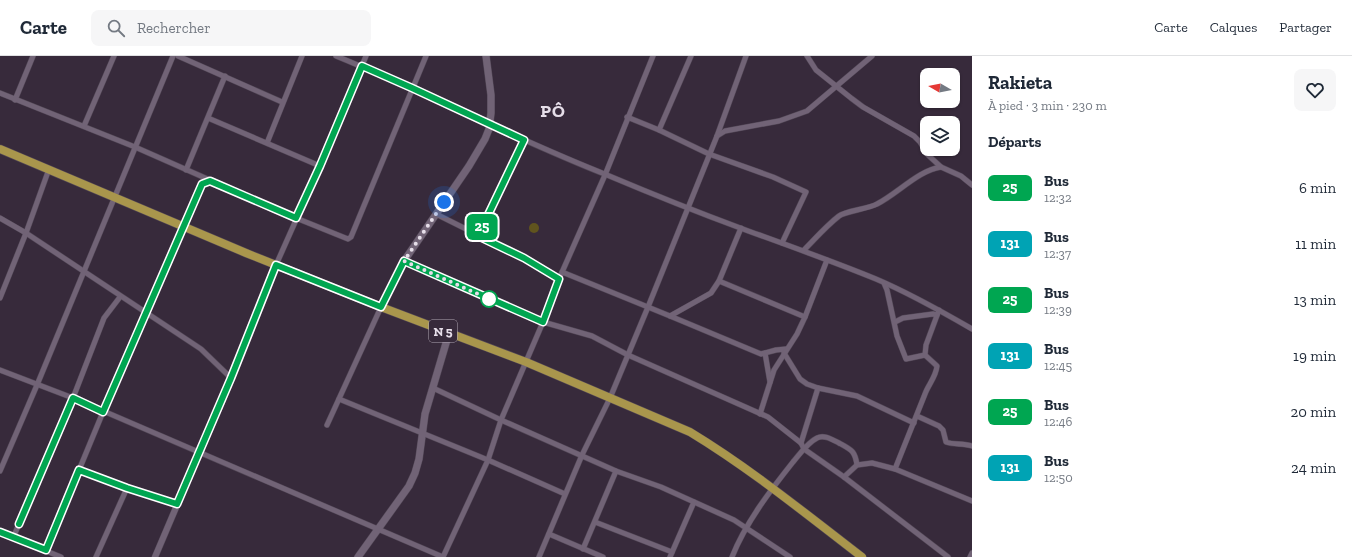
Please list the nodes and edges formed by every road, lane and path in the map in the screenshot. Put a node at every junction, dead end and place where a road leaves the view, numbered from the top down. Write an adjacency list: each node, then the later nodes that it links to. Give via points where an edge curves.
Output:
1 (33, 56): 20 (street)
2 (114, 56): 25 (street)
3 (173, 56): 30 (street)
4 (178, 56): 16 (street)
5 (302, 56): 21 (street)
6 (336, 56): 15 (street)
7 (366, 56): 15 (street)
8 (426, 56): 18 (street)
9 (486, 56): 24 (main road, via 491,95)
10 (653, 56): 22 (street)
11 (691, 56): 26 (street)
12 (746, 56): 27 (street)
13 (807, 56): 17 (street, via 816,70)
14 (872, 56): 17 (street)
15 (362, 66): 18 (street); 33 (street)
16 (225, 76): 21 (street); 23 (street)
17 (836, 86): 27 (street, via 807,111 779,121 725,131); 34 (street, via 863,107 914,136)
18 (412, 88): 24 (street); 46 (street, via 351,237 348,239)
19 (0, 94): 20 (street)
20 (15, 100): 25 (street)
21 (282, 102): 29 (street)
22 (627, 117): 26 (street); 37 (street)
23 (208, 118): 29 (street); 36 (street)
24 (489, 124): 28 (street); 44 (main road, via 485,140)
25 (84, 126): 30 (street)
26 (659, 130): 32 (street)
27 (717, 136): 32 (street)
28 (524, 140): 37 (street); 50 (street)
29 (267, 143): 33 (street)
30 (135, 147): 36 (street); 42 (street)
31 (0, 149): 35 (highway, N 5)
32 (709, 154): 43 (street); 51 (street, via 806,192)
33 (320, 166): 46 (street)
34 (941, 167): 41 (street, via 961,176); 52 (street, via 932,168 878,204 840,215)
35 (49, 169): 42 (highway, N 5); 49 (street)
36 (186, 170): 38 (street)
37 (605, 175): 43 (street); 57 (street)
38 (199, 176): 39 (street); 40 (street)
39 (210, 181): 40 (street); 46 (street)
40 (202, 184): 47 (street)
41 (972, 185)
42 (114, 198): 47 (highway, N 5); 56 (street)
43 (688, 208): 48 (street); 64 (street)
44 (436, 214): 50 (street); 54 (main road)
45 (0, 218): 49 (street)
46 (296, 218): 55 (street)
47 (183, 226): 55 (highway, N 5); 66 (street)
48 (741, 228): 51 (street); 59 (street)
49 (26, 233): 56 (street); 61 (street)
50 (478, 236): 58 (street, via 524,258)
51 (782, 243): 52 (street)
52 (804, 250): 53 (street)
53 (827, 260): 60 (street); 68 (street)
54 (404, 261): 63 (main road); 69 (street)
55 (276, 265): 63 (highway, N 5); 79 (street)
56 (83, 272): 62 (street); 81 (street)
57 (562, 272): 58 (street); 64 (street)
58 (559, 279): 69 (street)
59 (719, 281): 67 (street, via 711,293); 68 (street)
60 (884, 283): 65 (street); 70 (street)
61 (1, 295)
62 (120, 297): 66 (street); 84 (street, via 104,318)
63 (381, 307): 72 (highway, N 5); 86 (street)
64 (648, 307): 67 (street); 75 (street)
65 (938, 312): 70 (street, via 903,318); 71 (street); 76 (street)
66 (146, 313): 79 (street, via 201,349); 87 (street)
67 (670, 316): 74 (street, via 728,342 761,354)
68 (805, 317): 73 (street)
69 (543, 322): 75 (street, via 592,336); 77 (street)
70 (895, 322): 76 (street, via 897,336 906,359)
71 (972, 329)
72 (449, 333): 77 (highway, N 5); 82 (main road)
73 (785, 351): 74 (street); 80 (street, via 774,370); 83 (street, via 800,379)
74 (765, 353): 80 (street)
75 (628, 354): 85 (street); 88 (street)
76 (925, 354): 89 (street, via 938,366 925,393)
77 (526, 362): 85 (highway, N 5); 90 (street)
78 (0, 370): 81 (street)
79 (231, 378): 97 (street)
80 (771, 383): 88 (street)
81 (37, 385): 84 (street); 99 (street)
82 (433, 388): 90 (street); 93 (main road)
83 (818, 388): 91 (street, via 857,396); 94 (street)
84 (73, 398): 87 (street); 118 (street)
85 (610, 398): 98 (street); 108 (highway, N 5, via 690,432)
86 (339, 399): 92 (street); 93 (street)
87 (103, 412): 97 (street); 103 (street)
88 (760, 414): 94 (street, via 768,417)
89 (918, 416): 91 (street); 95 (street, via 939,426 949,444)
90 (501, 420): 98 (street); 100 (street)
91 (914, 423): 102 (street)
92 (327, 425)
93 (422, 433): 100 (street); 115 (main road, via 419,459 409,486)
94 (801, 443): 96 (street)
95 (972, 446)
96 (804, 449): 101 (street, via 822,436 850,448); 106 (street); 108 (street)
97 (200, 453): 112 (street); 115 (street)
98 (582, 455): 105 (street); 109 (street)
99 (2, 459): 104 (street)
100 (488, 460): 109 (street); 127 (street)
101 (857, 465): 102 (street, via 872,463); 106 (street)
102 (895, 469): 110 (street)
103 (79, 470): 107 (street); 120 (street)
104 (0, 471)
105 (616, 471): 111 (street); 113 (street)
106 (844, 477): 133 (street)
107 (127, 488): 112 (street); 124 (street)
108 (772, 488): 114 (street); 132 (highway, N 5)
109 (565, 494): 117 (street)
110 (972, 500)
111 (694, 502): 114 (street); 122 (street)
112 (177, 504): 125 (street)
113 (595, 522): 119 (street); 122 (street)
114 (747, 527): 130 (street); 131 (street)
115 (379, 529): 126 (main road); 127 (street)
116 (0, 532): 118 (street)
117 (549, 534): 119 (street); 128 (street)
118 (13, 538): 120 (street)
119 (583, 549): 129 (street)
120 (46, 550): 123 (street)
121 (972, 553): 134 (street)
122 (671, 554)
123 (60, 557)
124 (96, 557)
125 (155, 557)
126 (358, 557)
127 (443, 557)
128 (539, 557)
129 (603, 557)
130 (732, 557)
131 (790, 557)
132 (862, 557)
133 (948, 557)
134 (970, 557)

